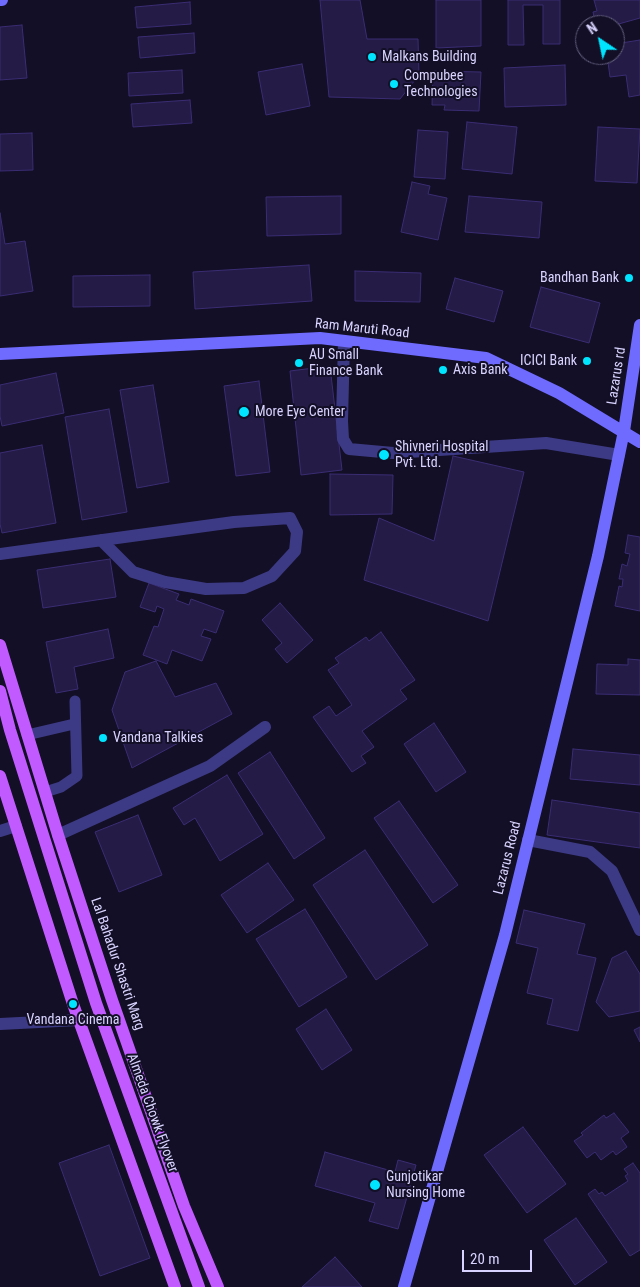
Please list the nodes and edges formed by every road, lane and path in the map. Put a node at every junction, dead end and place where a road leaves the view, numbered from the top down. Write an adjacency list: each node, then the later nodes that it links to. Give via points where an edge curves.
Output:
1 (640, 325): 4 (main road, Lazarus rd)
2 (344, 341): 3 (main road, Ram Maruti Road, via 320,338); 4 (main road, Ram Maruti Road, via 486,358 559,393); 6 (street, via 342,421 343,439 349,449 393,453 546,443)
3 (0, 354)
4 (624, 431): 5 (main road, Ram Maruti Road); 6 (main road, Lazarus Road)
5 (640, 442)
6 (619, 455): 20 (main road, Lazarus Road, via 598,556)
7 (101, 540): 7 (street, via 234,522 290,518 297,532 295,551 272,576 244,588 206,589 133,572); 8 (street)
8 (0, 554)
9 (0, 645): 14 (main road, Lal Bahadur Shastri Marg)
10 (0, 691): 25 (main road, Almeda Chowk Flyover, via 96,1003)
11 (74, 701): 12 (lane)
12 (74, 724): 14 (lane); 16 (lane, via 77,776)
13 (265, 727): 19 (street, via 210,766)
14 (27, 735): 16 (main road, Lal Bahadur Shastri Marg)
15 (0, 776): 17 (main road)
16 (45, 792): 19 (main road, Lal Bahadur Shastri Marg)
17 (16, 826): 18 (street); 22 (main road)
18 (0, 831)
19 (58, 835): 26 (main road, Lal Bahadur Shastri Marg, via 184,1206)
20 (528, 840): 21 (street, via 590,852 612,871); 27 (main road, Lazarus Road, via 505,935)
21 (640, 930)
22 (78, 1020): 23 (street); 24 (main road)
23 (0, 1024)
24 (175, 1287)
25 (199, 1287)
26 (218, 1287)
27 (404, 1287)

